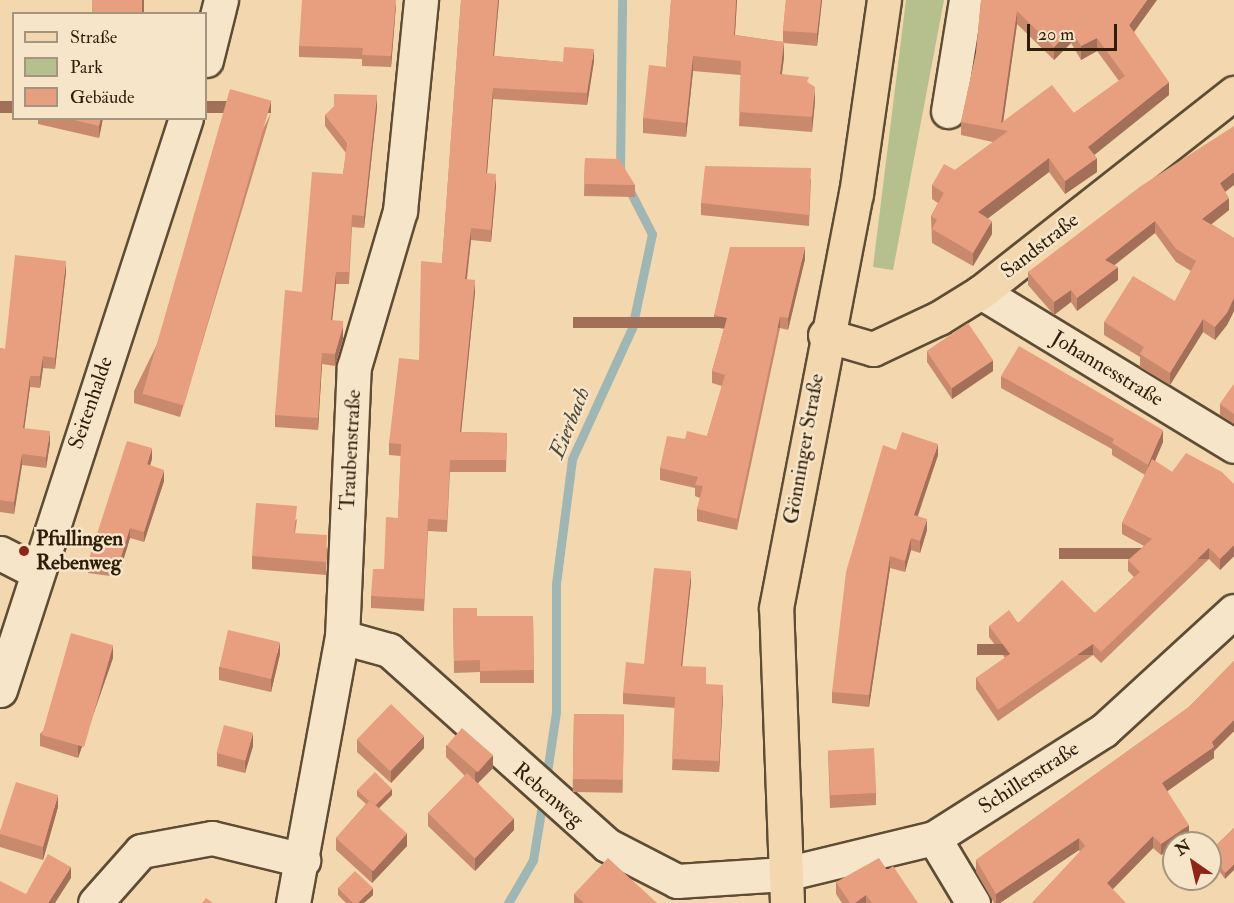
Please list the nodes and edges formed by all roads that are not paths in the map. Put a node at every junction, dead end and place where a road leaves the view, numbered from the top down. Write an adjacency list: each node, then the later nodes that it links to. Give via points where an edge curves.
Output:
1 (221, 0): 5 (street)
2 (421, 0): 15 (street, Traubenstraße, via 400,211 354,367)
3 (884, 0): 10 (main road, Gönninger Straße, via 856,194)
4 (966, 0): 7 (street)
5 (207, 56)
6 (1234, 93): 9 (main road, Sandstraße)
7 (948, 111)
8 (185, 120): 13 (street, Seitenhalde)
9 (981, 292): 10 (main road, Sandstraße, via 873,349); 11 (street, Johannesstraße)
10 (825, 335): 19 (main road, Gönninger Straße, via 776,608)
11 (1234, 446)
12 (0, 553): 13 (street)
13 (35, 571): 16 (street, Seitenhalde)
14 (1234, 611): 17 (street, Schillerstraße, via 1104,730)
15 (342, 637): 18 (street, Traubenstraße); 19 (street, Rebenweg, via 389,650 555,803 607,845 677,882)
16 (0, 690)
17 (934, 838): 19 (street, Schillerstraße); 22 (street)
18 (303, 860): 20 (street, via 212,838 141,851); 21 (street, Traubenstraße)
19 (786, 889)
20 (95, 903)
21 (293, 903)
22 (973, 903)

